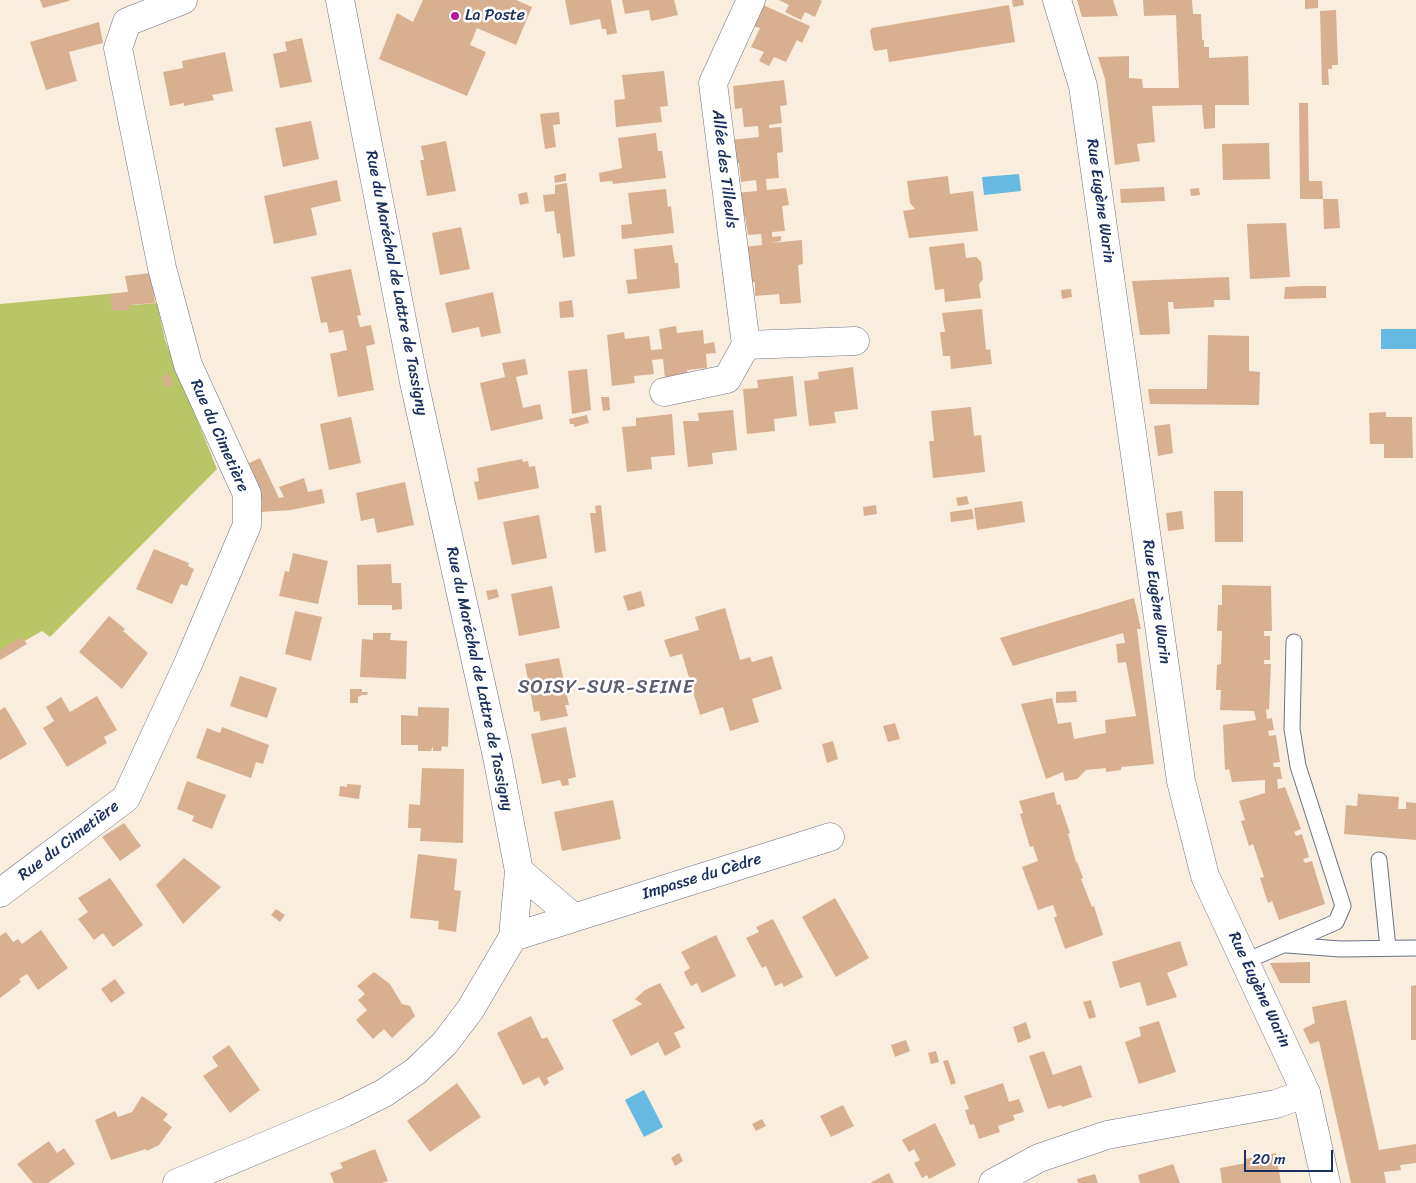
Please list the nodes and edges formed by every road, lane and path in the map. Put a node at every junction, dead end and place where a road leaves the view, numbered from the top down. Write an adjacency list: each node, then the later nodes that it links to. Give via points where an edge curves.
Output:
1 (183, 0): 12 (street, Rue du Cimetière, via 127,22 118,48 162,268 185,355 247,494 247,525 126,798)
2 (340, 0): 11 (street, Rue du Maréchal de Lattre de Tassigny, via 414,382 498,761)
3 (751, 0): 6 (street, Allée des Tilleuls, via 713,83)
4 (1057, 0): 18 (street, Rue Eugène Warin, via 1083,86 1181,781 1206,876)
5 (855, 341): 6 (street)
6 (746, 346): 7 (street, via 726,379)
7 (664, 392)
8 (1294, 642): 15 (lane, via 1292,729 1298,766 1343,906 1336,922)
9 (830, 837): 13 (street, Impasse du Cèdre)
10 (1380, 860): 16 (lane)
11 (519, 871): 13 (street); 14 (street, Rue du Maréchal de Lattre de Tassigny)
12 (0, 892)
13 (573, 917): 14 (street, Impasse du Cèdre)
14 (513, 937): 20 (street, Rue du Maréchal de Lattre de Tassigny, via 470,1010 445,1043 416,1072 344,1114)
15 (1283, 944): 16 (lane, via 1340,949); 18 (lane)
16 (1388, 948): 17 (lane)
17 (1416, 948)
18 (1246, 961): 19 (street, Rue Eugène Warin)
19 (1306, 1093): 21 (street, via 1276,1104 1107,1135 1039,1158); 22 (street, Rue Eugène Warin)
20 (177, 1183)
21 (993, 1183)
22 (1326, 1183)

